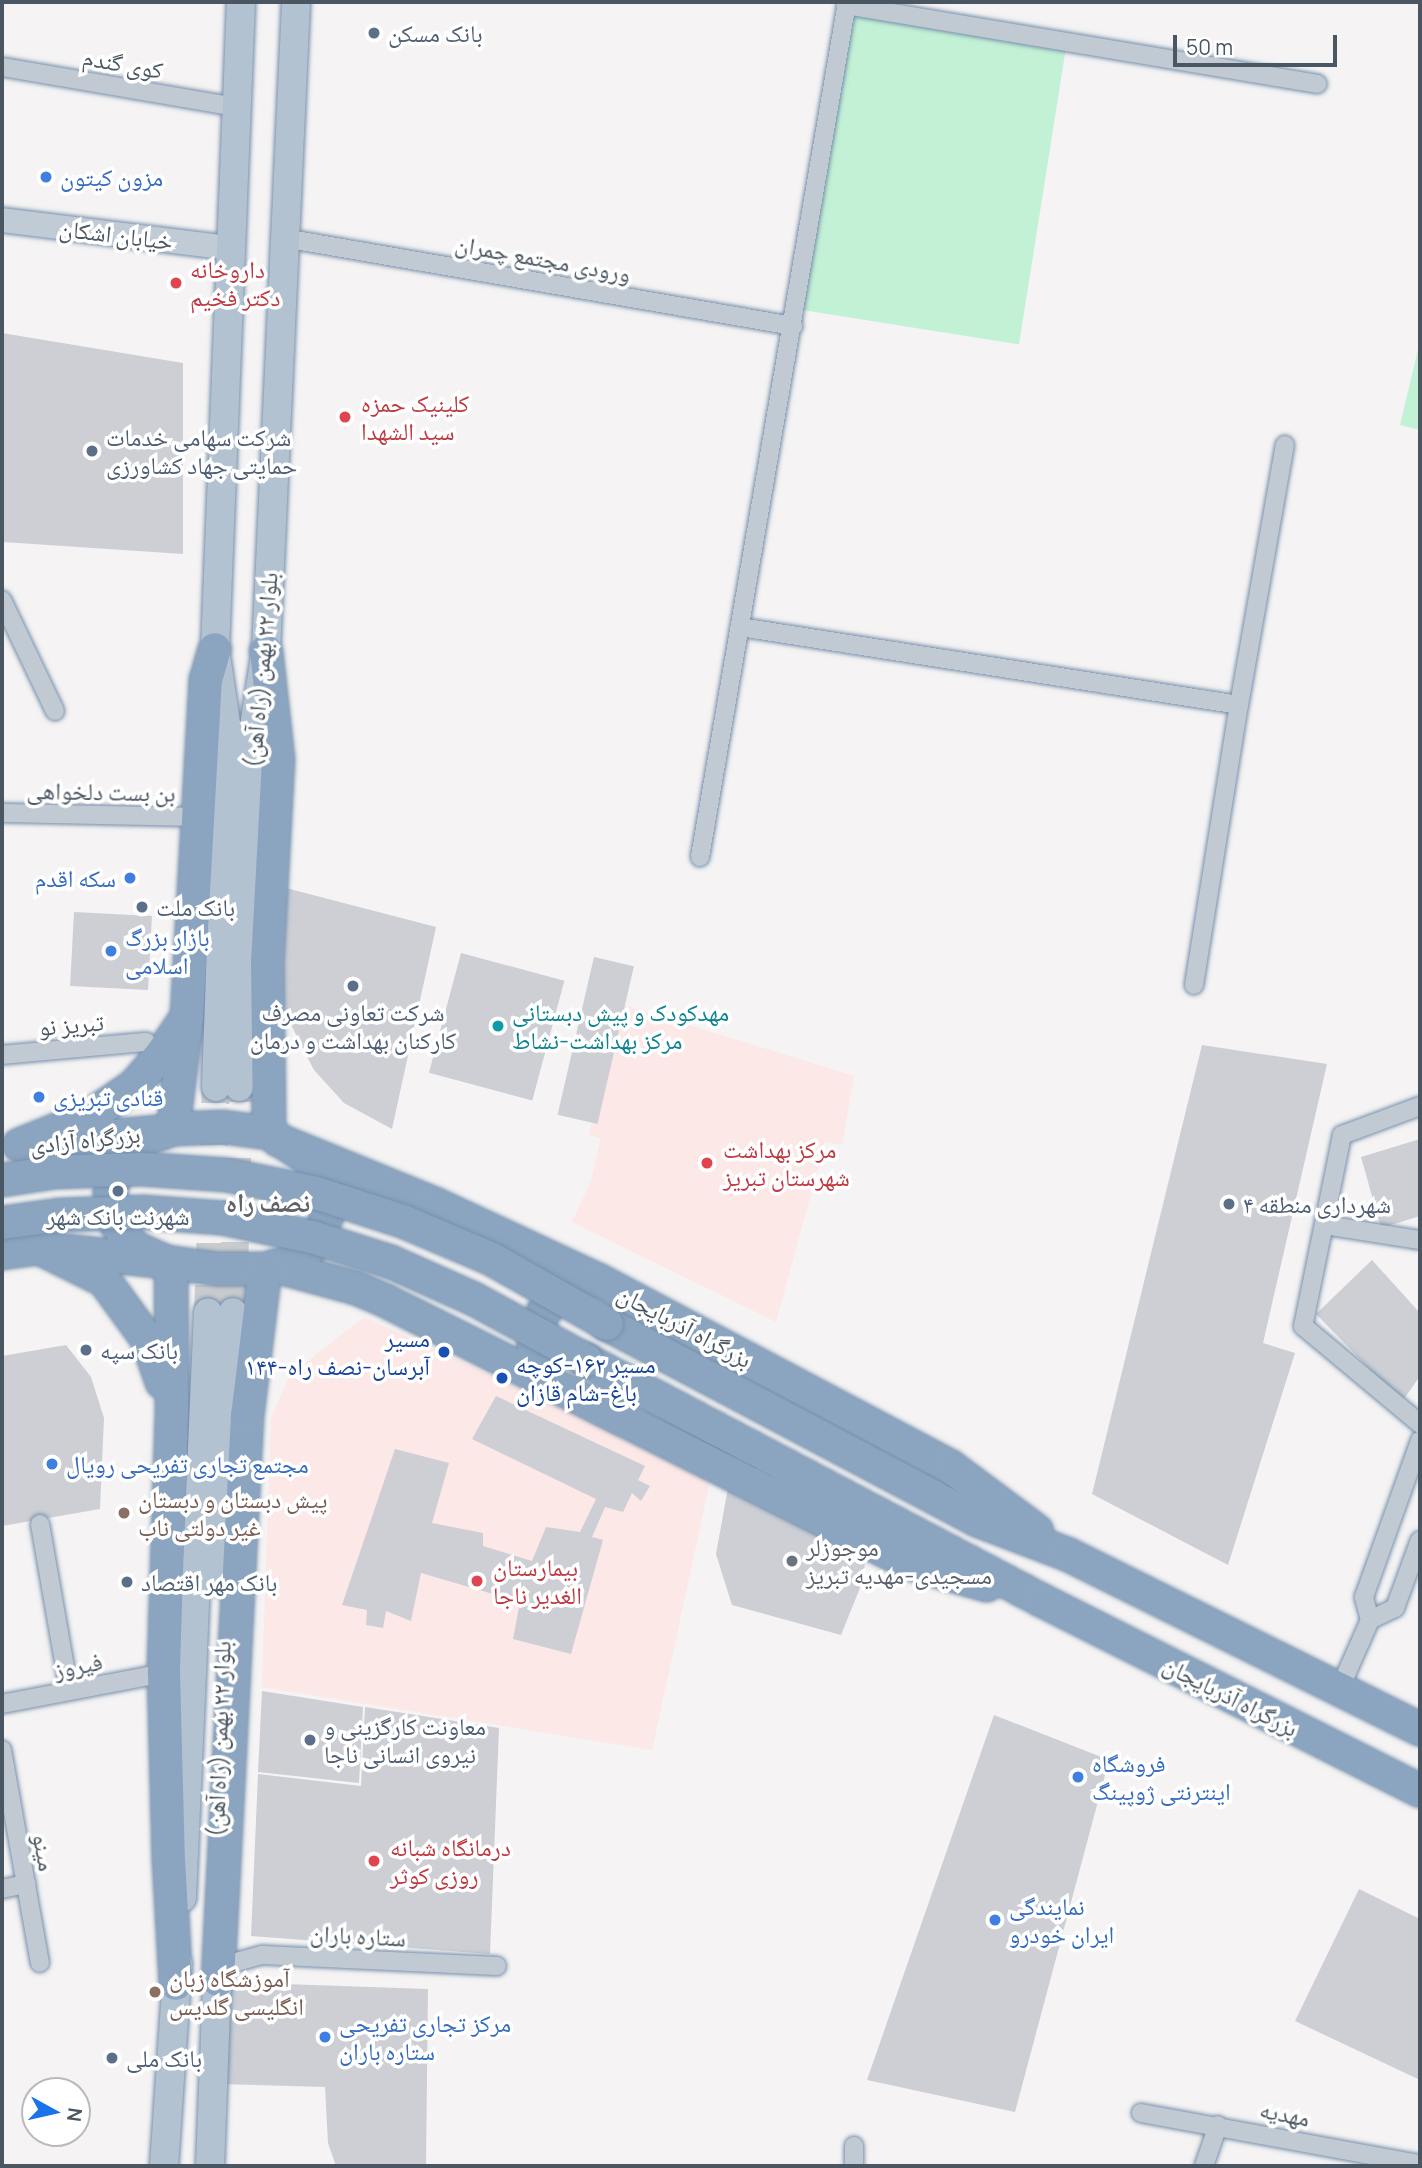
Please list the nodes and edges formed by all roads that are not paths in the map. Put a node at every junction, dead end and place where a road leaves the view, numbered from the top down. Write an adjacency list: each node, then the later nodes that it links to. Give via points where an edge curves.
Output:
1 (241, 2): 6 (main road, بلوار ۲۲ بهمن (راه آهن))
2 (296, 2): 8 (main road, بلوار ۲۲ بهمن (راه آهن))
3 (846, 3): 5 (street); 10 (street)
4 (2, 67): 6 (street, کوی گندم)
5 (1317, 84)
6 (237, 107): 9 (main road, بلوار ۲۲ بهمن (راه آهن))
7 (2, 220): 9 (main road, خیابان اشکان)
8 (284, 238): 10 (street, ورودی مجتمع چمران); 15 (main road, بلوار ۲۲ بهمن (راه آهن))
9 (231, 248): 14 (main road, بلوار ۲۲ بهمن (راه آهن))
10 (793, 327): 13 (street)
11 (1285, 445): 16 (street)
12 (2, 600): 17 (street)
13 (740, 627): 16 (street); 20 (street)
14 (215, 649): 15 (main road, بلوار ۲۲ بهمن (راه آهن), via 229,736 228,1087 252,739); 19 (highway, via 206,680)
15 (266, 650): 27 (highway, via 278,760 267,962)
16 (1238, 705): 21 (street)
17 (55, 711)
18 (2, 813): 19 (street, بن بست دلخواهی)
19 (200, 817): 22 (highway)
20 (700, 857)
21 (1194, 985)
22 (187, 1017): 26 (highway); 28 (highway, via 134,1086 89,1117)
23 (146, 1042): 24 (street, تبریز نو)
24 (2, 1055)
25 (1420, 1106): 31 (street, via 1342,1135)
26 (170, 1130): 27 (highway, via 223,1127); 28 (highway, بزرگراه آزادی); 35 (highway, via 136,1142 118,1163 110,1193 117,1225 135,1248)
27 (274, 1136): 36 (highway, via 306,1157 324,1180 328,1213 317,1242 296,1260); 37 (highway, بزرگراه آذربایجان, via 486,1226)
28 (10, 1146)
29 (2, 1180): 44 (highway, بزرگراه آذربایجان, bridge, via 141,1168 227,1175 316,1193 405,1222 490,1258 977,1520)
30 (2, 1223): 45 (highway, بزرگراه آذربایجان, bridge, via 143,1212 223,1218 312,1237 403,1267 474,1299)
31 (1325, 1225): 32 (street); 40 (street, via 1303,1326)
32 (1420, 1240)
33 (39, 1248): 34 (highway); 35 (highway); 39 (highway, via 104,1280 148,1339)
34 (2, 1253)
35 (169, 1262): 36 (highway, via 217,1269); 39 (highway)
36 (270, 1268): 38 (highway, بزرگراه آذربایجان, via 356,1288); 58 (highway, via 247,1416)
37 (598, 1280): 38 (highway, via 567,1289 543,1312 534,1346); 44 (highway, بزرگراه آذربایجان, via 951,1467)
38 (543, 1379): 45 (highway, بزرگراه آذربایجان, via 909,1563)
39 (172, 1413): 47 (highway)
40 (1420, 1424)
41 (1420, 1441): 46 (street, via 1364,1598)
42 (40, 1524): 49 (street)
43 (1420, 1540): 46 (street, via 1395,1608)
44 (1069, 1555): 48 (highway, بزرگراه آذربایجان)
45 (1041, 1600): 53 (highway, بزرگراه آذربایجان)
46 (1370, 1620): 48 (street)
47 (164, 1673): 49 (street, فیروز); 59 (highway)
48 (1340, 1688): 51 (highway, بزرگراه آذربایجان)
49 (69, 1691): 50 (street, فیروز)
50 (2, 1704)
51 (1420, 1729)
52 (2, 1750): 54 (street, مینو)
53 (1420, 1791)
54 (26, 1884): 55 (street); 56 (street, مینو)
55 (2, 1889)
56 (40, 1963)
57 (497, 1966): 58 (street, ستاره باران, via 262,1955)
58 (218, 1974): 59 (main road, بلوار ۲۲ بهمن (راه آهن), via 220,1312); 65 (main road, بلوار ۲۲ بهمن (راه آهن))
59 (176, 1984): 64 (main road, بلوار ۲۲ بهمن (راه آهن))
60 (1141, 2113): 61 (street, مهدیه)
61 (1218, 2125): 63 (street, مهدیه); 67 (street)
62 (854, 2146): 66 (street)
63 (1420, 2164)
64 (164, 2166)
65 (210, 2166)
66 (854, 2166)
67 (1204, 2166)

